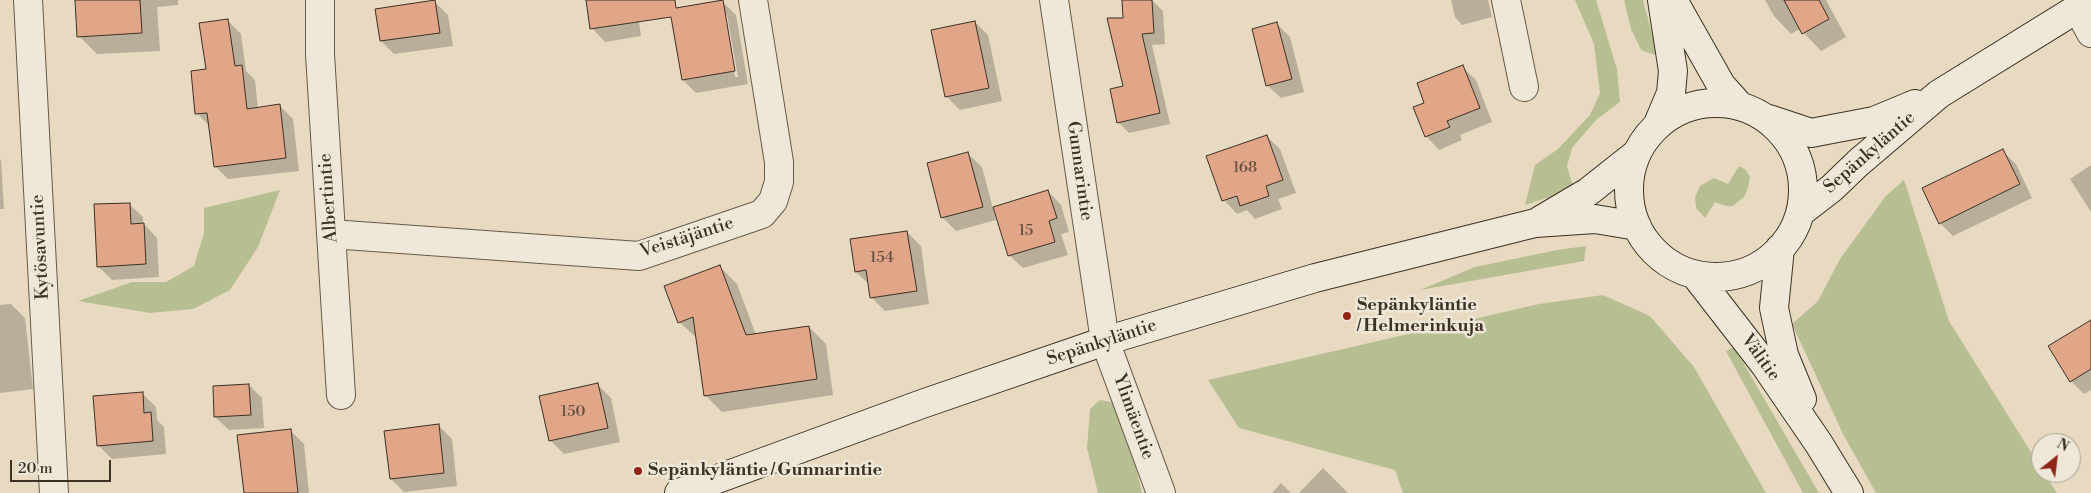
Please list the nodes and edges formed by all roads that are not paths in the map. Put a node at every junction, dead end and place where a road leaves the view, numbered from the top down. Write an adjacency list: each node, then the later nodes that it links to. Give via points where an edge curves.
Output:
1 (28, 0): 25 (main road, Kytösavuntie)
2 (320, 0): 19 (main road, Albertintie, via 320,54)
3 (753, 0): 19 (main road, Veistäjäntie, via 780,162 779,182 772,202 762,214 639,256)
4 (1054, 0): 22 (main road, Gunnarintie)
5 (1506, 0): 10 (main road)
6 (1662, 0): 14 (main road, via 1673,71 1671,92)
7 (1673, 0): 12 (main road, via 1721,85)
8 (2084, 5): 9 (main road); 11 (main road, Sepänkyläntie)
9 (2091, 33)
10 (1524, 87)
11 (1939, 94): 13 (main road, Sepänkyläntie, via 1874,121 1810,132); 16 (main road, Sepänkyläntie)
12 (1739, 105): 13 (main road); 14 (main road, via 1710,102 1680,110)
13 (1768, 118): 16 (main road, via 1787,137 1799,162 1804,185)
14 (1658, 124): 15 (main road)
15 (1636, 154): 17 (main road, Sepänkyläntie, via 1588,192); 18 (main road, via 1629,182 1630,202)
16 (1801, 212): 20 (main road, via 1787,241)
17 (1535, 223): 18 (main road, Sepänkyläntie, via 1595,219); 22 (main road, Sepänkyläntie, via 1315,278)
18 (1637, 226): 21 (main road, via 1660,256)
19 (331, 234): 23 (main road, Albertintie)
20 (1780, 248): 21 (main road, via 1767,261 1747,271 1722,276); 24 (main road, Välitie, via 1774,308 1784,355)
21 (1696, 276): 24 (main road, Välitie, via 1765,365)
22 (1105, 341): 26 (main road, Sepänkyläntie); 27 (main road, Ylimäentie)
23 (341, 396)
24 (1820, 444): 28 (main road, Välitie)
25 (54, 493)
26 (679, 493)
27 (1161, 493)
28 (1849, 493)

